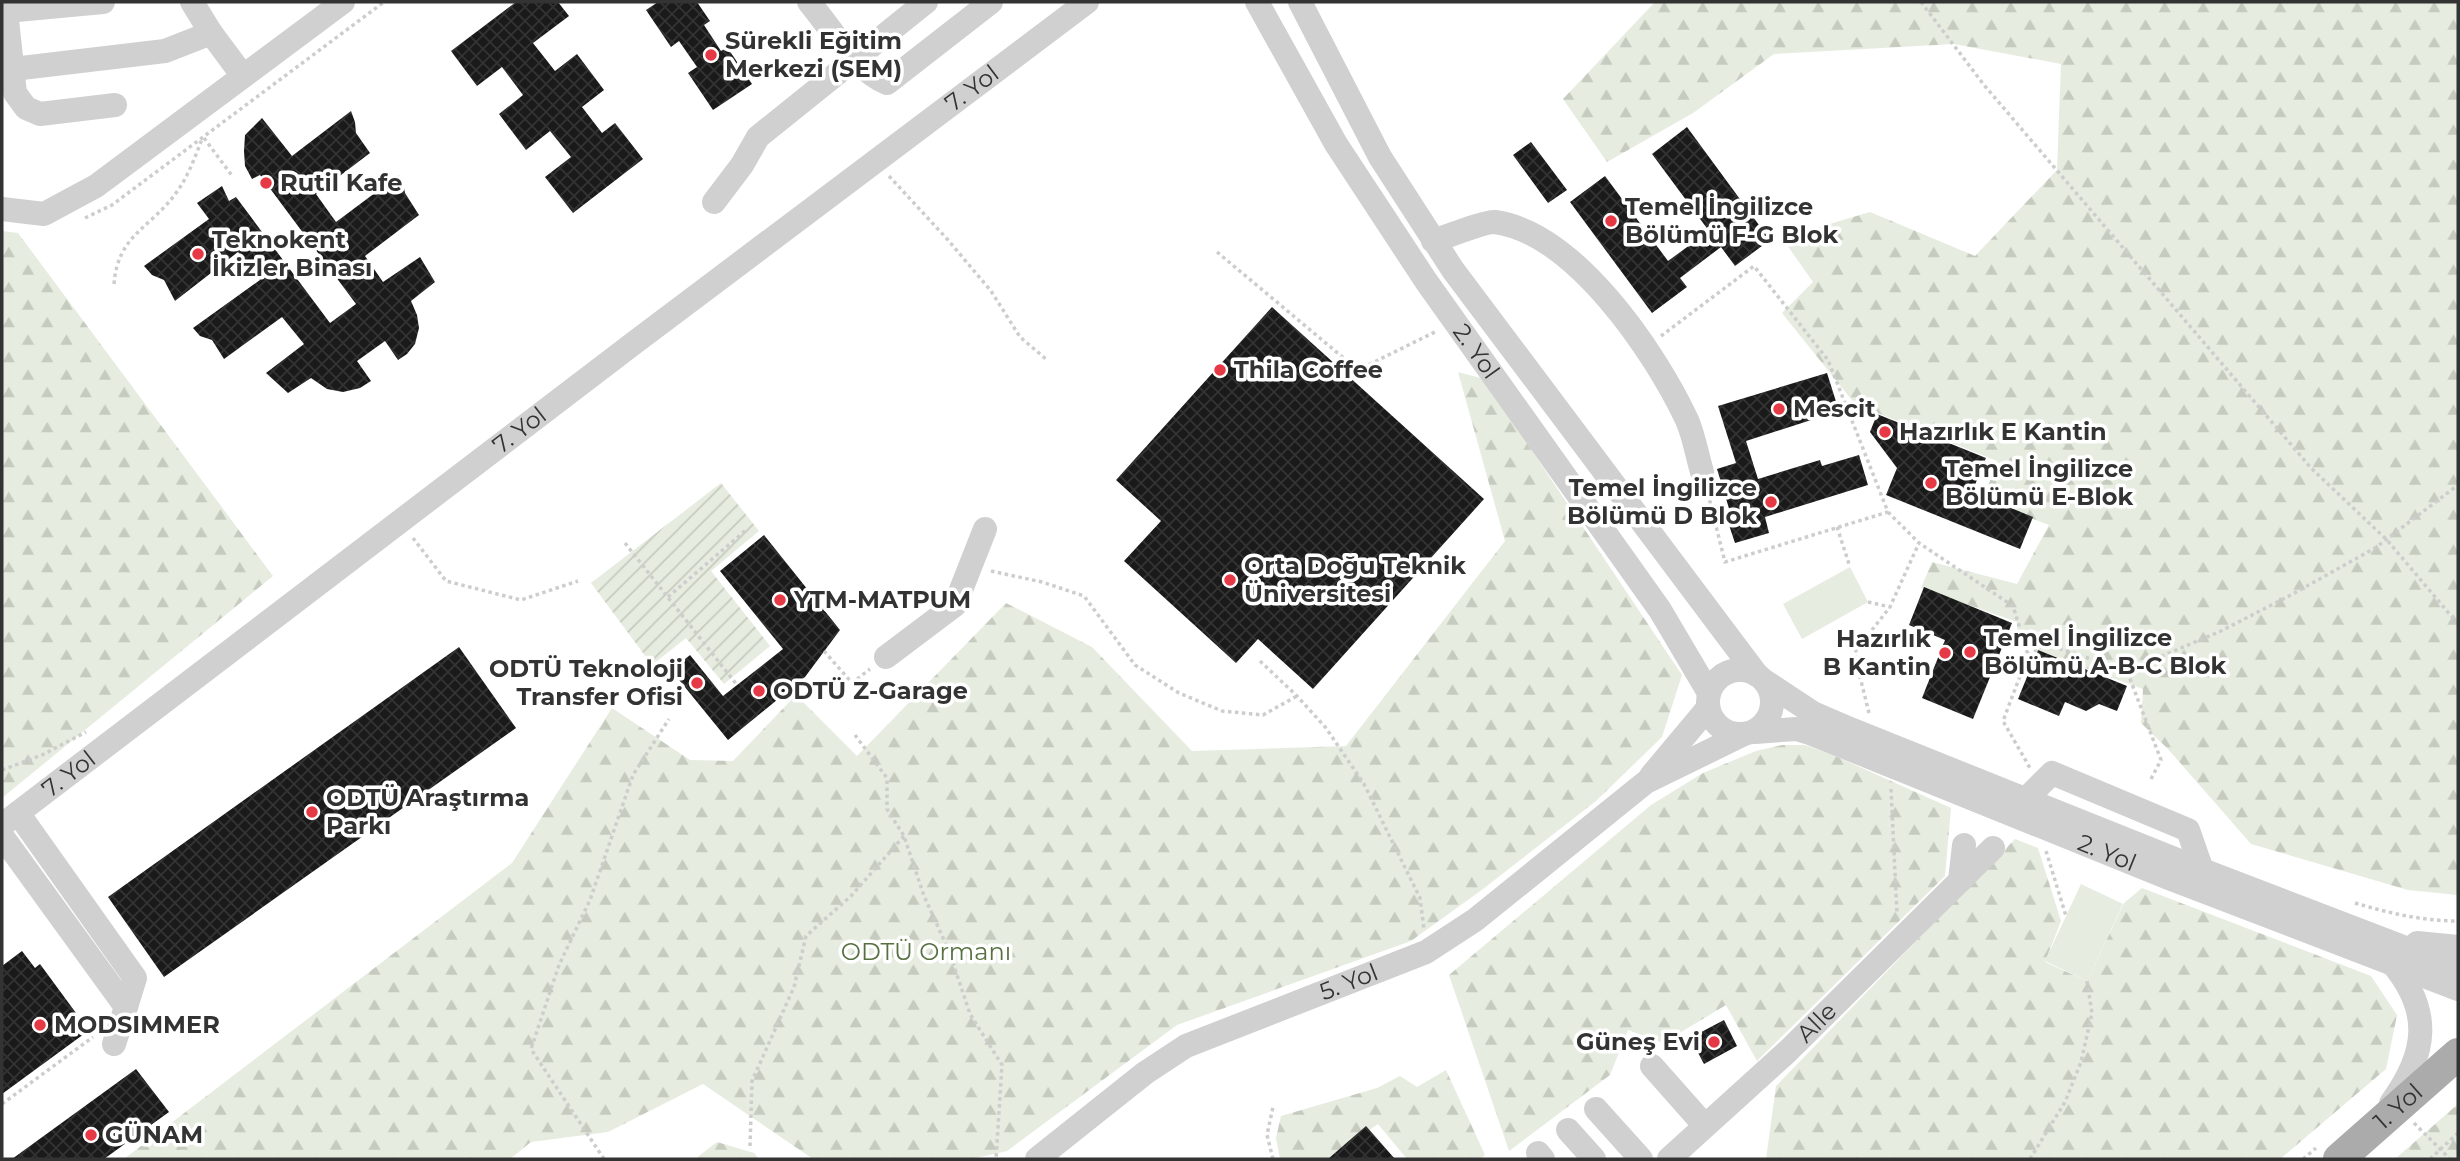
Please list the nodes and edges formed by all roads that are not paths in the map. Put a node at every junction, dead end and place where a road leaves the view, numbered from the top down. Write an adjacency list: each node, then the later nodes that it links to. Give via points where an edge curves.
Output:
1 (103, 2): 11 (street)
2 (192, 2): 12 (street)
3 (343, 2): 16 (street)
4 (809, 2): 14 (street)
5 (926, 2): 14 (street)
6 (991, 2): 14 (street, via 887,83 875,79)
7 (1087, 2): 13 (street, 7. Yol)
8 (1102, 2): 13 (street, 7. Yol)
9 (1257, 2): 25 (street, 2. Yol, via 1336,144 1455,322 1660,610)
10 (1300, 2): 20 (street, 2. Yol, via 1380,157)
11 (5, 6): 15 (street)
12 (211, 33): 15 (street, via 165,51); 16 (street)
13 (1040, 39): 29 (street, 7. Yol)
14 (854, 58): 18 (street, via 758,137)
15 (13, 69): 17 (street, via 18,99 33,112)
16 (243, 76): 19 (street, via 96,186 44,214)
17 (115, 105)
18 (714, 202)
19 (2, 209)
20 (1433, 240): 21 (street, via 1493,222 1537,236 1589,275 1646,348 1688,422); 24 (street, 2. Yol)
21 (1702, 472)
22 (985, 529): 23 (street, via 955,606)
23 (886, 657)
24 (1761, 678): 25 (street, via 1748,671 1728,672 1720,677); 26 (street, via 1770,691 1772,710 1762,726); 28 (street, 2. Yol, via 1814,713)
25 (1708, 700): 26 (street, 2. Yol, via 1716,725 1732,734); 27 (street, 5. Yol)
26 (1748, 733): 27 (street, 5. Yol); 28 (street, 2. Yol, via 1810,733)
27 (1646, 782): 48 (street, 5. Yol, via 1475,920 1426,952 1186,1046)
28 (2031, 807): 32 (street, 2. Yol); 33 (street, via 2052,773 2188,831)
29 (10, 819): 39 (street, via 135,978)
30 (2, 836): 39 (street)
31 (1981, 849): 51 (street, Alle, via 1961,881 1898,944)
32 (2131, 852): 33 (street, 2. Yol); 36 (street, 2. Yol)
33 (2202, 870): 34 (street, 2. Yol)
34 (2353, 929): 35 (street, via 2404,942); 37 (street, 2. Yol)
35 (2458, 947)
36 (2391, 962): 38 (street, 2. Yol); 47 (street, via 2412,992 2420,1041 2410,1075)
37 (2458, 968)
38 (2458, 989)
39 (125, 1010): 40 (street)
40 (114, 1044)
41 (2458, 1054): 47 (main road, 1. Yol)
42 (1652, 1066): 45 (street)
43 (2458, 1081): 47 (main road, 1. Yol, via 2413,1122)
44 (1596, 1109): 50 (street)
45 (1698, 1118)
46 (1568, 1130): 49 (street)
47 (2370, 1146): 52 (main road, 1. Yol)
48 (1037, 1159)
49 (1594, 1159)
50 (1641, 1159)
51 (1669, 1159)
52 (2339, 1159)

